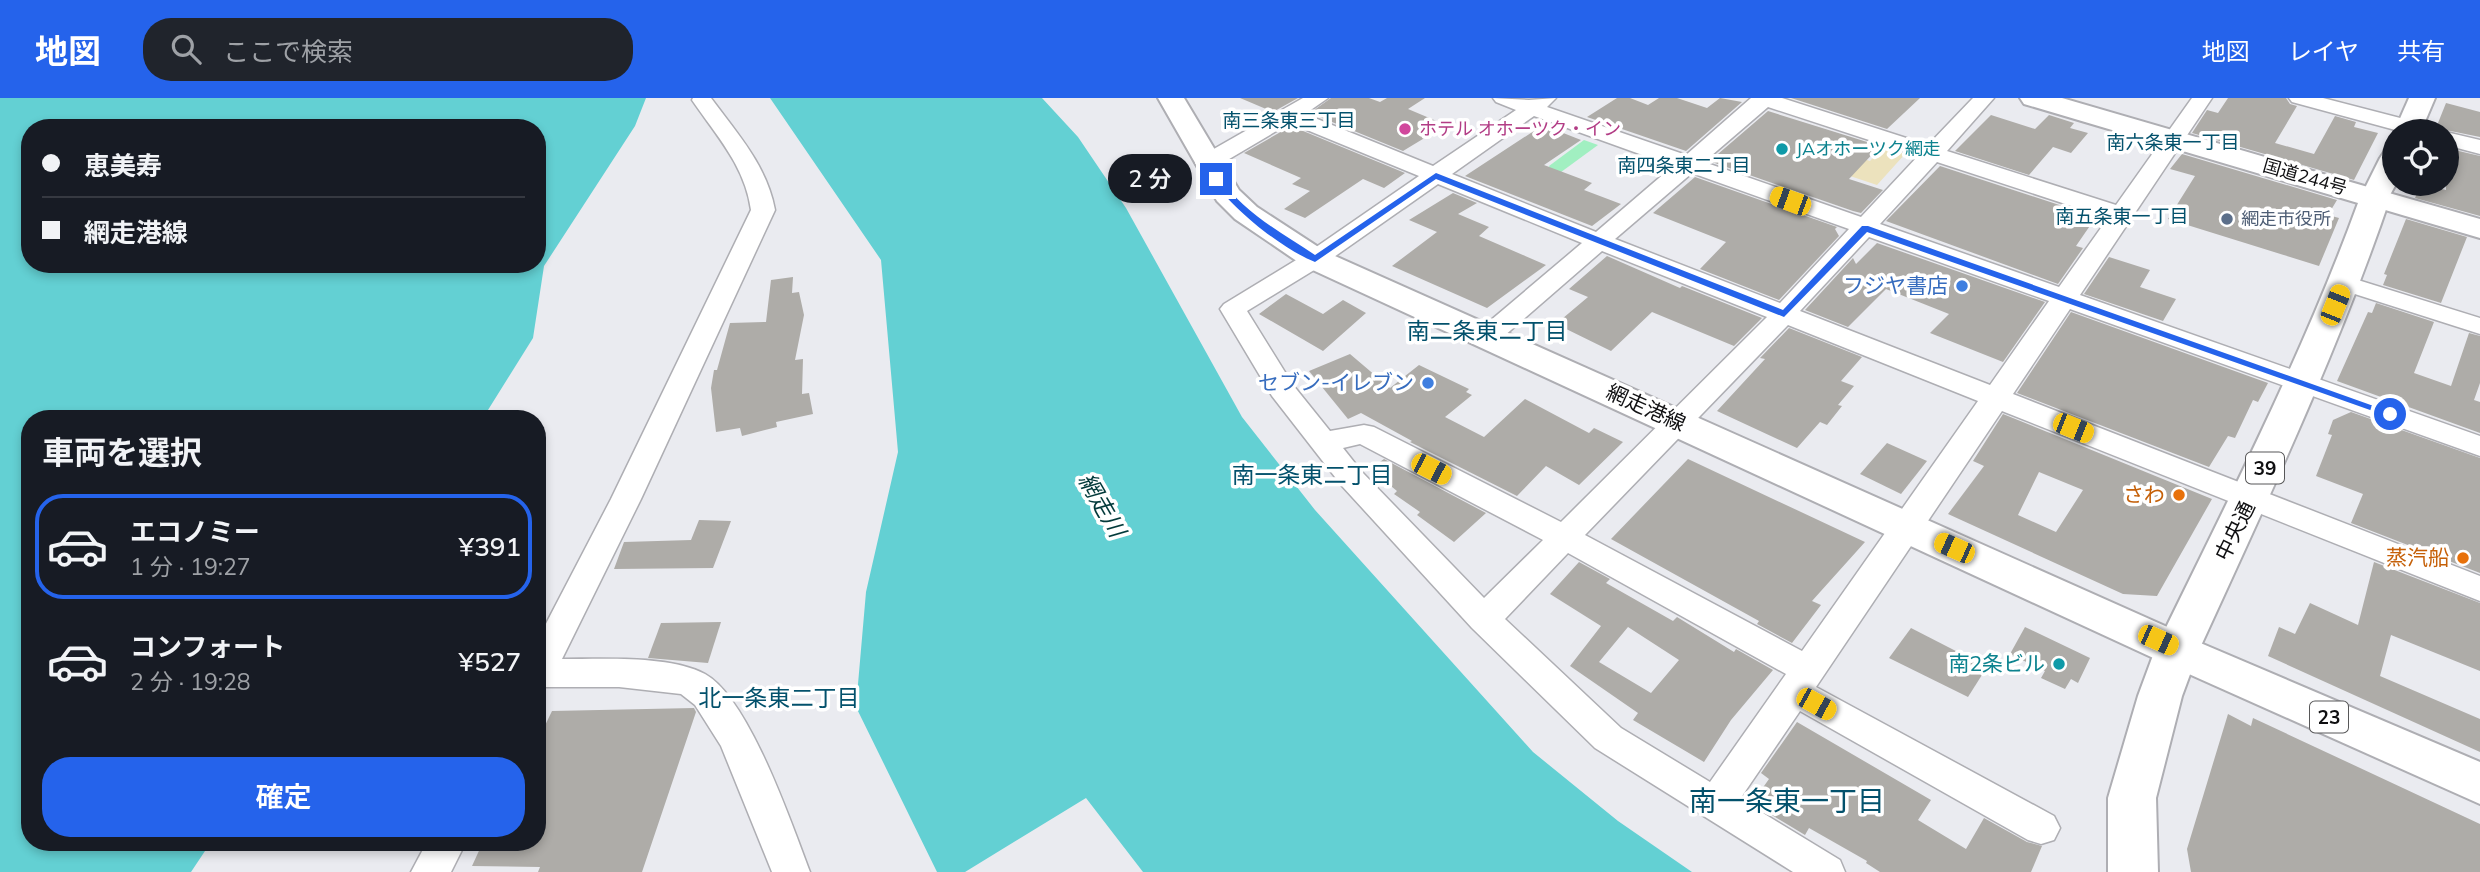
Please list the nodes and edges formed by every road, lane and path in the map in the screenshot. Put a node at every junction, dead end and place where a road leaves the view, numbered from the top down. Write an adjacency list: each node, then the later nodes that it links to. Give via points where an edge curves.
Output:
1 (1171, 98): 19 (main road, 網走港線)
2 (1318, 98): 12 (street)
3 (1503, 98): 11 (street)
4 (1764, 98): 18 (street); 20 (street)
5 (1984, 98): 18 (street)
6 (2033, 98): 15 (main road, 国道244号)
7 (2202, 98): 15 (street)
8 (2299, 98): 14 (street)
9 (2423, 98): 13 (main road)
10 (702, 100): 45 (street, via 747,167 760,191 763,210)
11 (1539, 103): 20 (street); 21 (street)
12 (1288, 116): 19 (street); 21 (street)
13 (2416, 119)
14 (2382, 121)
15 (2174, 139): 23 (main road, 国道244号); 24 (street)
16 (2459, 141): 17 (street)
17 (2480, 147)
18 (1931, 154): 24 (street); 25 (street)
19 (1206, 163): 28 (main road, 網走港線, via 1246,214)
20 (1689, 165): 25 (street); 27 (street)
21 (1436, 176): 27 (street); 28 (street)
22 (2382, 183): 23 (main road, 中央通)
23 (2375, 198): 26 (main road, 国道244号); 29 (main road, 中央通)
24 (2123, 215): 30 (street)
25 (1865, 228): 30 (street); 31 (street)
26 (2480, 229)
27 (1598, 241): 31 (street); 33 (street)
28 (1315, 259): 33 (main road, 網走港線); 37 (street, via 1233,309 1282,390)
29 (2344, 283): 32 (street); 34 (main road, 中央通 / 39)
30 (2065, 297): 34 (street); 35 (street)
31 (1784, 314): 35 (street); 36 (street)
32 (2480, 326)
33 (1487, 337): 36 (main road, 網走港線)
34 (2303, 383): 38 (street); 39 (main road, 中央通 / 39)
35 (1996, 397): 39 (street); 40 (street)
36 (1679, 424): 40 (main road, 網走港線); 41 (street)
37 (1323, 442): 41 (street, via 1364,434); 43 (street)
38 (2480, 446)
39 (2250, 499): 42 (street); 44 (main road, 中央通 / 39)
40 (1907, 527): 44 (main road, 網走港線); 47 (street)
41 (1566, 538): 43 (street); 47 (street)
42 (2480, 589)
43 (1484, 620): 49 (street, via 1608,738)
44 (2178, 649): 48 (main road, 23); 55 (main road, 中央通 / 39, via 2132,798)
45 (546, 657)
46 (546, 673): 53 (street, via 660,677 694,684 729,724)
47 (1801, 680): 49 (street); 50 (street)
48 (2480, 784)
49 (1716, 804): 54 (street)
50 (2042, 828)
51 (442, 851): 52 (street)
52 (430, 872)
53 (791, 872)
54 (1826, 872)
55 (2133, 872)

